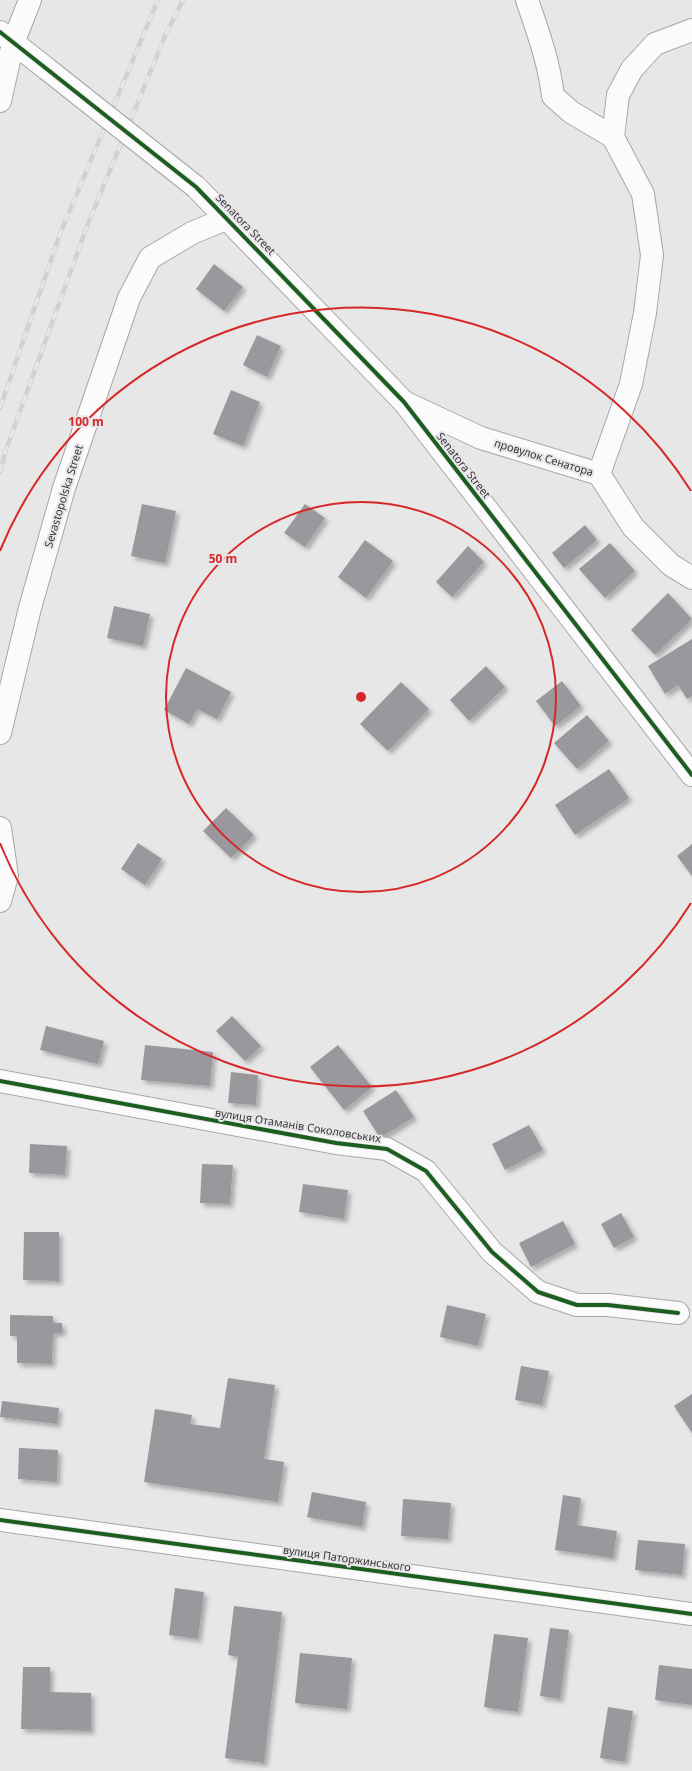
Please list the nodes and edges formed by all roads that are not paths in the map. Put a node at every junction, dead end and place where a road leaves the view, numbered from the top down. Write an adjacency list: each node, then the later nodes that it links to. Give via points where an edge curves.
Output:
1 (30, 0): 4 (street)
2 (527, 0): 6 (street, via 543,46 553,96 571,112)
3 (692, 30): 6 (street, via 655,44 632,69 618,95)
4 (6, 37): 5 (street); 7 (street, Senatora Street, bridge, via 196,186)
5 (0, 101)
6 (613, 137): 9 (street, via 643,194 652,255 645,313 631,384)
7 (228, 218): 8 (street, Senatora Street); 11 (street, Sevastopolska Street, via 192,233 150,258 129,298 64,488 30,608)
8 (404, 402): 9 (street, провулок Сенатора, via 480,438); 12 (street, Senatora Street)
9 (599, 474): 10 (street, провулок Сенатора, via 632,526 671,565)
10 (692, 578)
11 (0, 733)
12 (692, 775)
13 (0, 828): 14 (street, via 7,876)
14 (0, 901)
15 (0, 1081): 16 (street, вулиця Отаманів Соколовських, via 336,1143 387,1149 426,1171 492,1252 538,1292 577,1305 608,1305)
16 (678, 1313)
17 (0, 1520): 18 (street, вулиця Паторжинського)
18 (692, 1614)

